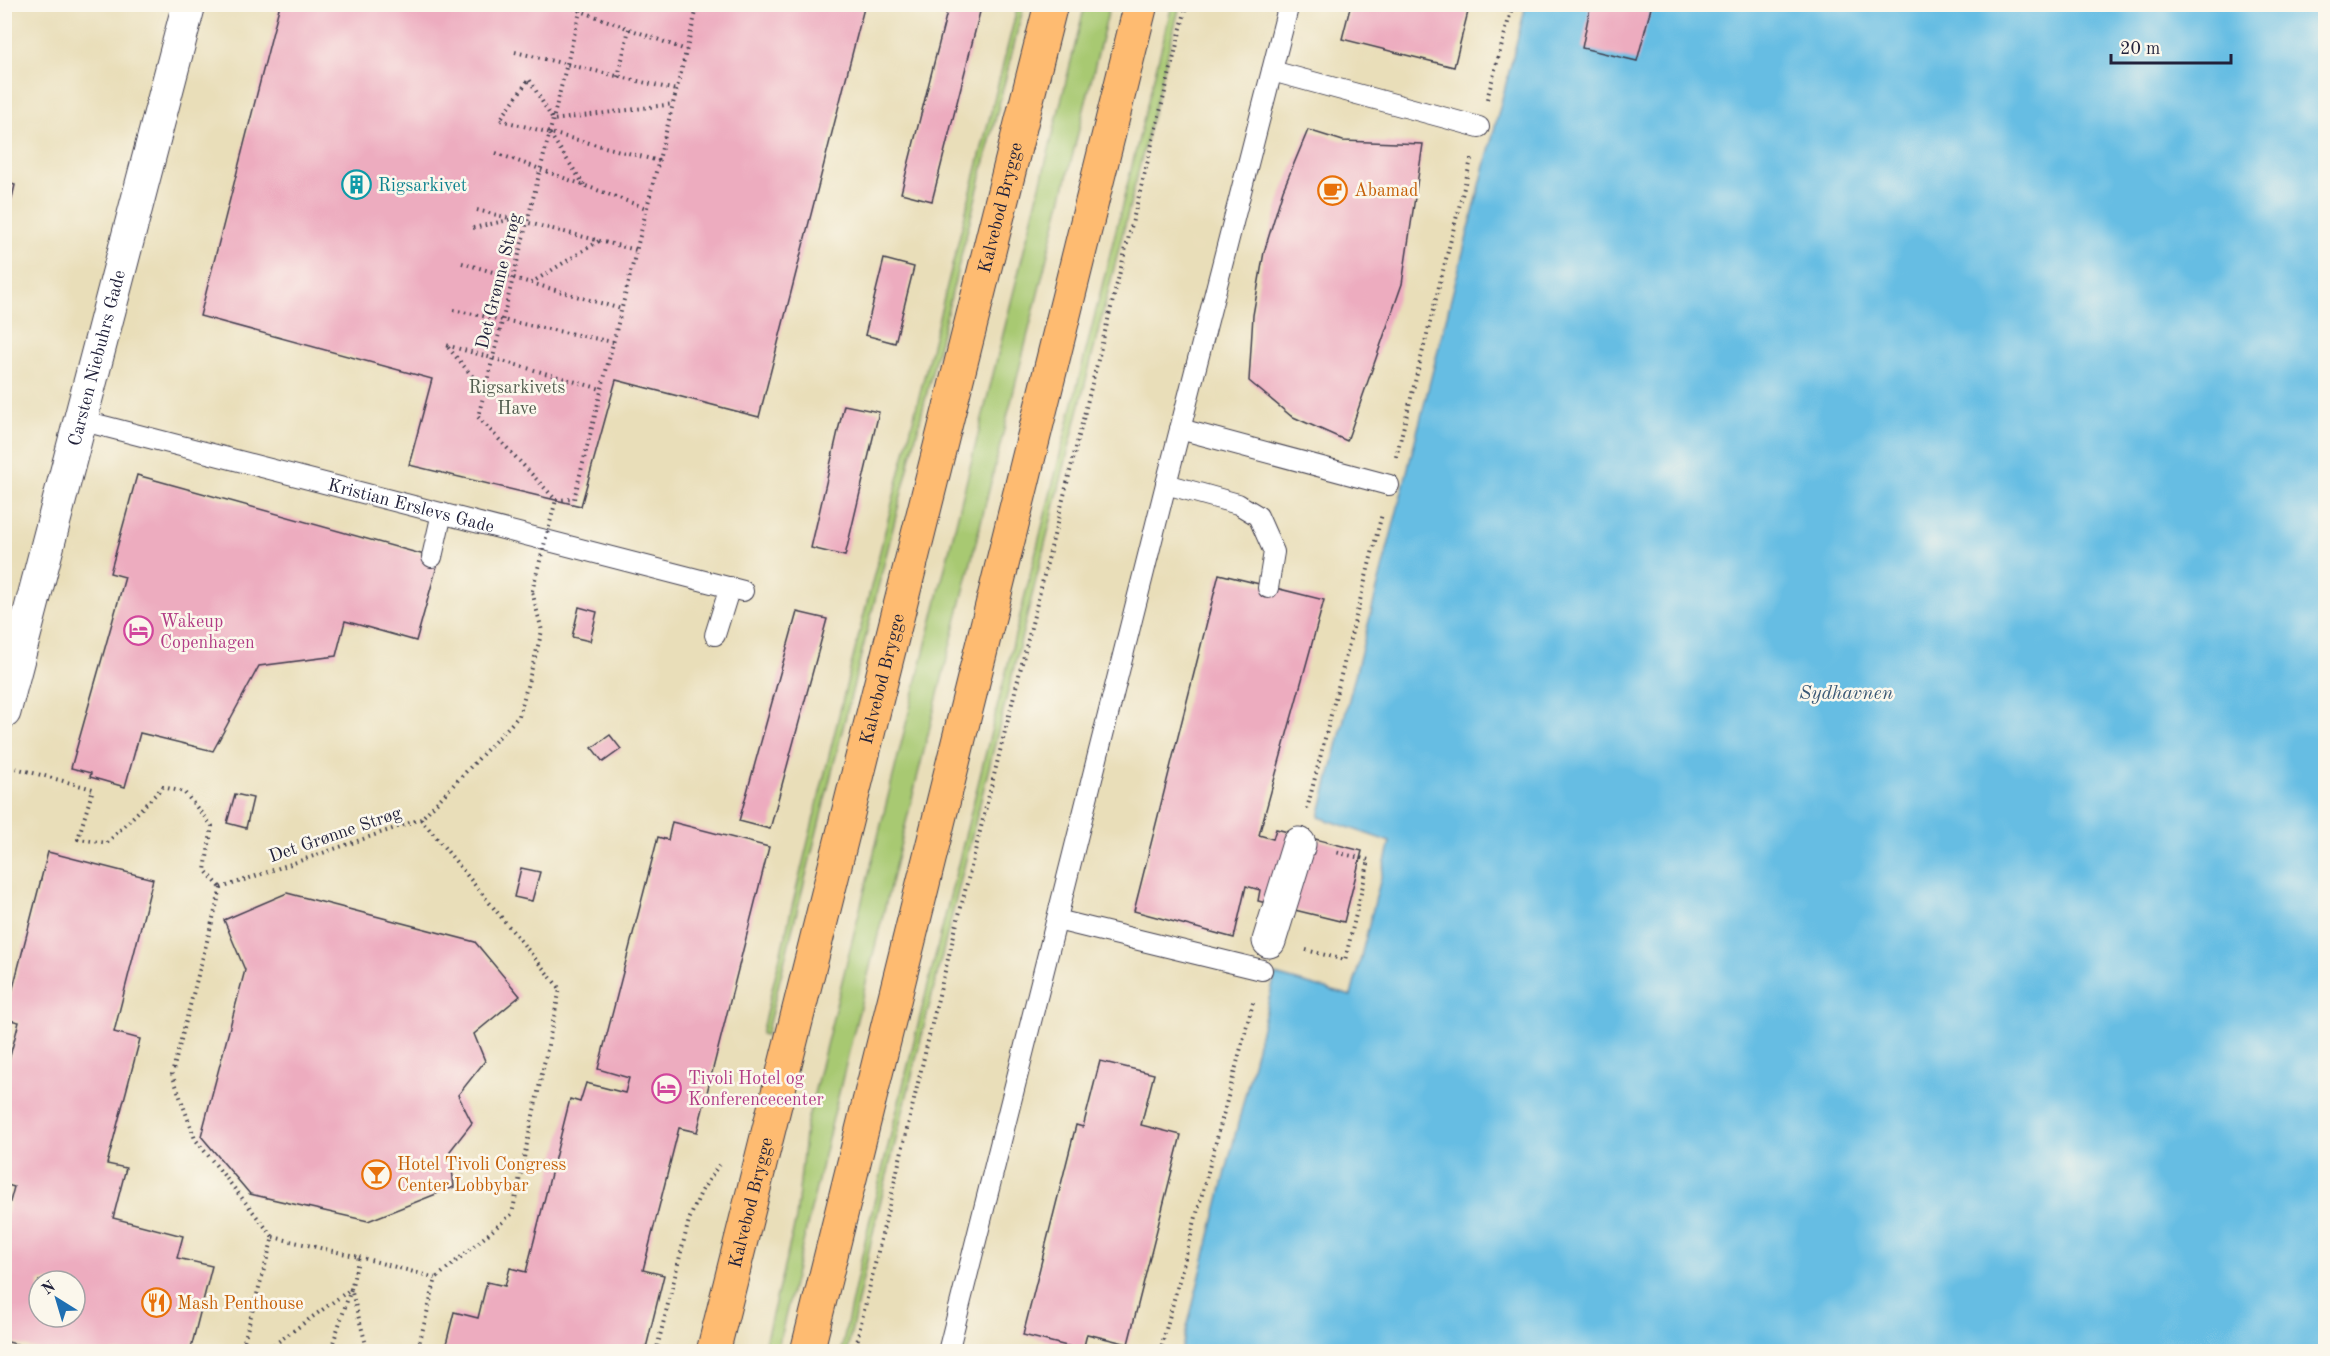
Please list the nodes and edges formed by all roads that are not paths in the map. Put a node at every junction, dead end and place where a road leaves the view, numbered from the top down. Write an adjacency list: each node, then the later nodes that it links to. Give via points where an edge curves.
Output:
1 (189, 4): 7 (street, Carsten Niebuhrs Gade)
2 (1051, 4): 19 (main road, Kalvebod Brygge)
3 (1141, 4): 20 (main road)
4 (1289, 4): 5 (lane)
5 (1272, 71): 6 (lane); 8 (lane)
6 (1479, 127)
7 (80, 420): 11 (lane, Kristian Erslevs Gade); 15 (street, Carsten Niebuhrs Gade)
8 (1180, 429): 9 (lane); 10 (lane)
9 (1166, 484): 13 (lane, via 1238,504 1258,516 1274,552); 17 (lane)
10 (1389, 485)
11 (442, 513): 12 (lane); 14 (lane, Kristian Erslevs Gade, via 737,589)
12 (432, 557)
13 (1268, 588)
14 (716, 635)
15 (4, 712)
16 (1299, 844): 18 (street)
17 (1057, 920): 18 (lane); 21 (lane)
18 (1266, 955)
19 (713, 1352)
20 (807, 1352)
21 (948, 1352)

